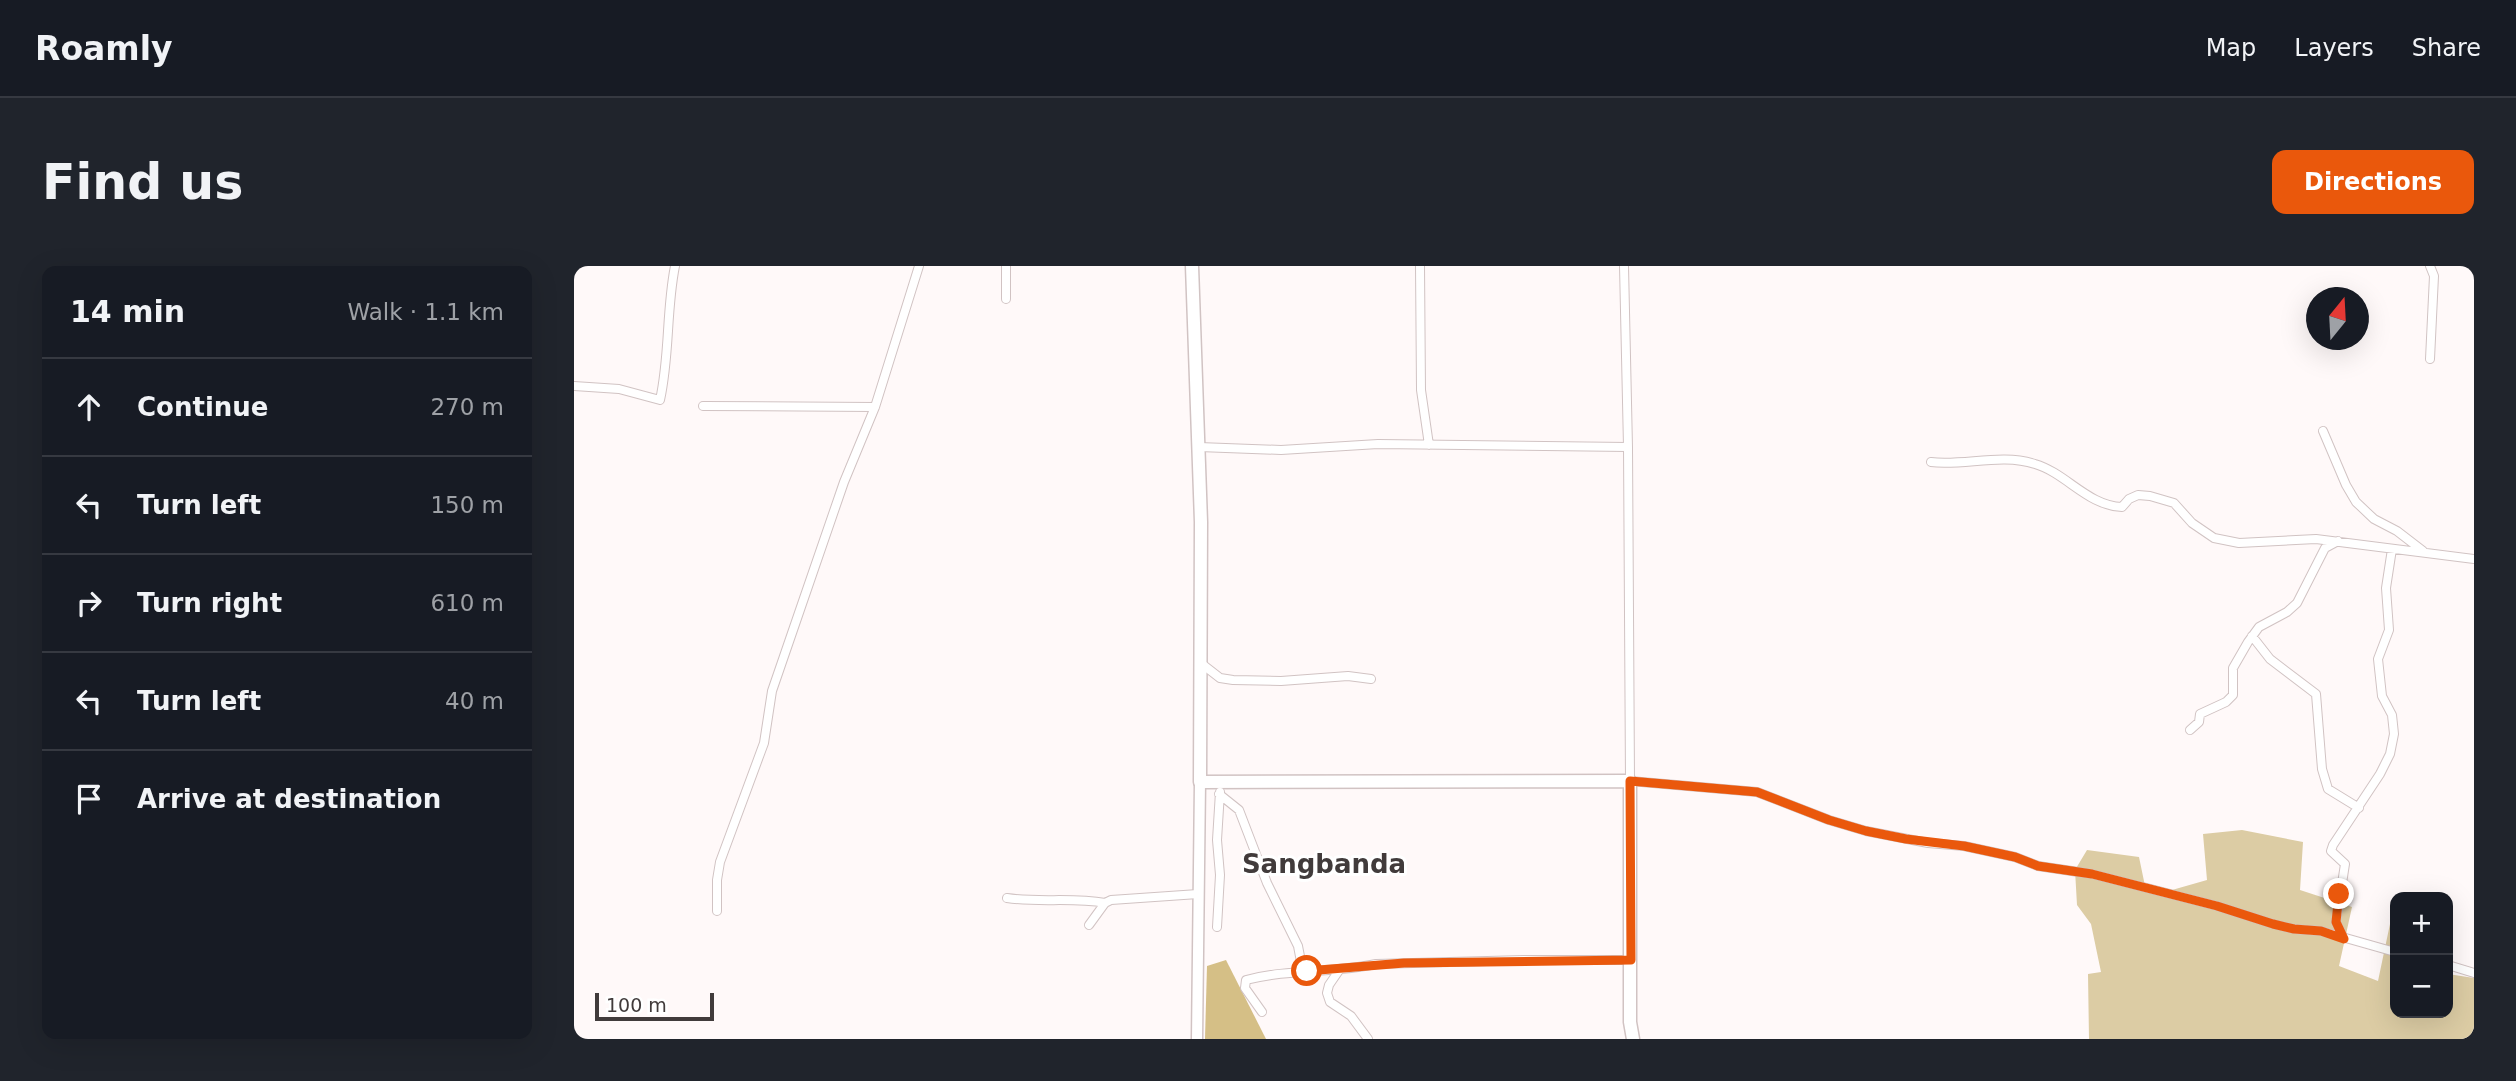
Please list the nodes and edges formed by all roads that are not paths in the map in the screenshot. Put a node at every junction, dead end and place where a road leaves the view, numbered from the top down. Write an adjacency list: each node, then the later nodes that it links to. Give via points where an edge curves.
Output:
1 (675, 266): 10 (street, via 660,400 619,389)
2 (919, 266): 12 (street)
3 (1006, 266): 8 (street)
4 (1192, 266): 15 (main road)
5 (1420, 266): 14 (street, via 1420,390)
6 (1624, 266): 16 (street)
7 (2430, 266): 9 (street, via 2434,276)
8 (1006, 299)
9 (2430, 359)
10 (574, 386)
11 (703, 406): 12 (street)
12 (875, 407): 33 (street, via 844,482 772,691 764,743 720,862)
13 (2323, 430): 20 (street, via 2356,502)
14 (1429, 445): 15 (street, via 1281,450); 16 (street)
15 (1199, 447): 23 (main road)
16 (1628, 447): 26 (street)
17 (1931, 462): 18 (street, via 2031,462 2110,507 2122,507 2138,495 2174,503 2214,538 2239,543)
18 (2338, 541): 19 (street); 22 (street, via 2325,548 2297,603)
19 (2392, 549): 20 (street); 29 (street, via 2386,588 2389,630 2378,659 2382,696 2392,715 2394,734 2386,761)
20 (2424, 552): 21 (street)
21 (2474, 559)
22 (2252, 636): 25 (street, via 2233,668 2233,695 2200,714); 29 (street, via 2270,659 2316,694 2328,789)
23 (1202, 664): 24 (street, via 1220,678 1233,680); 27 (main road)
24 (1371, 679)
25 (2190, 730)
26 (1630, 781): 28 (main road); 36 (street, via 1757,792 1866,831 1964,846 2038,866 2092,874); 38 (main road)
27 (1200, 782): 28 (main road); 30 (street)
28 (1220, 788): 35 (street); 41 (street, via 1239,810 1298,946)
29 (2359, 808): 36 (street, via 2331,851 2345,864 2336,922)
30 (1198, 894): 32 (street, via 1118,898); 44 (street)
31 (1007, 898): 32 (street)
32 (1105, 903): 34 (street)
33 (717, 911)
34 (1089, 925)
35 (1217, 927)
36 (2344, 939): 37 (street)
37 (2390, 951)
38 (1631, 960): 40 (street, via 1404,963); 46 (main road)
39 (2453, 967): 42 (street)
40 (1340, 969): 41 (street); 45 (street, via 1329,985 1330,1002 1350,1016)
41 (1303, 972): 43 (street, via 1246,980 1245,988)
42 (2474, 973)
43 (1262, 1012)
44 (1197, 1039)
45 (1368, 1039)
46 (1633, 1039)

